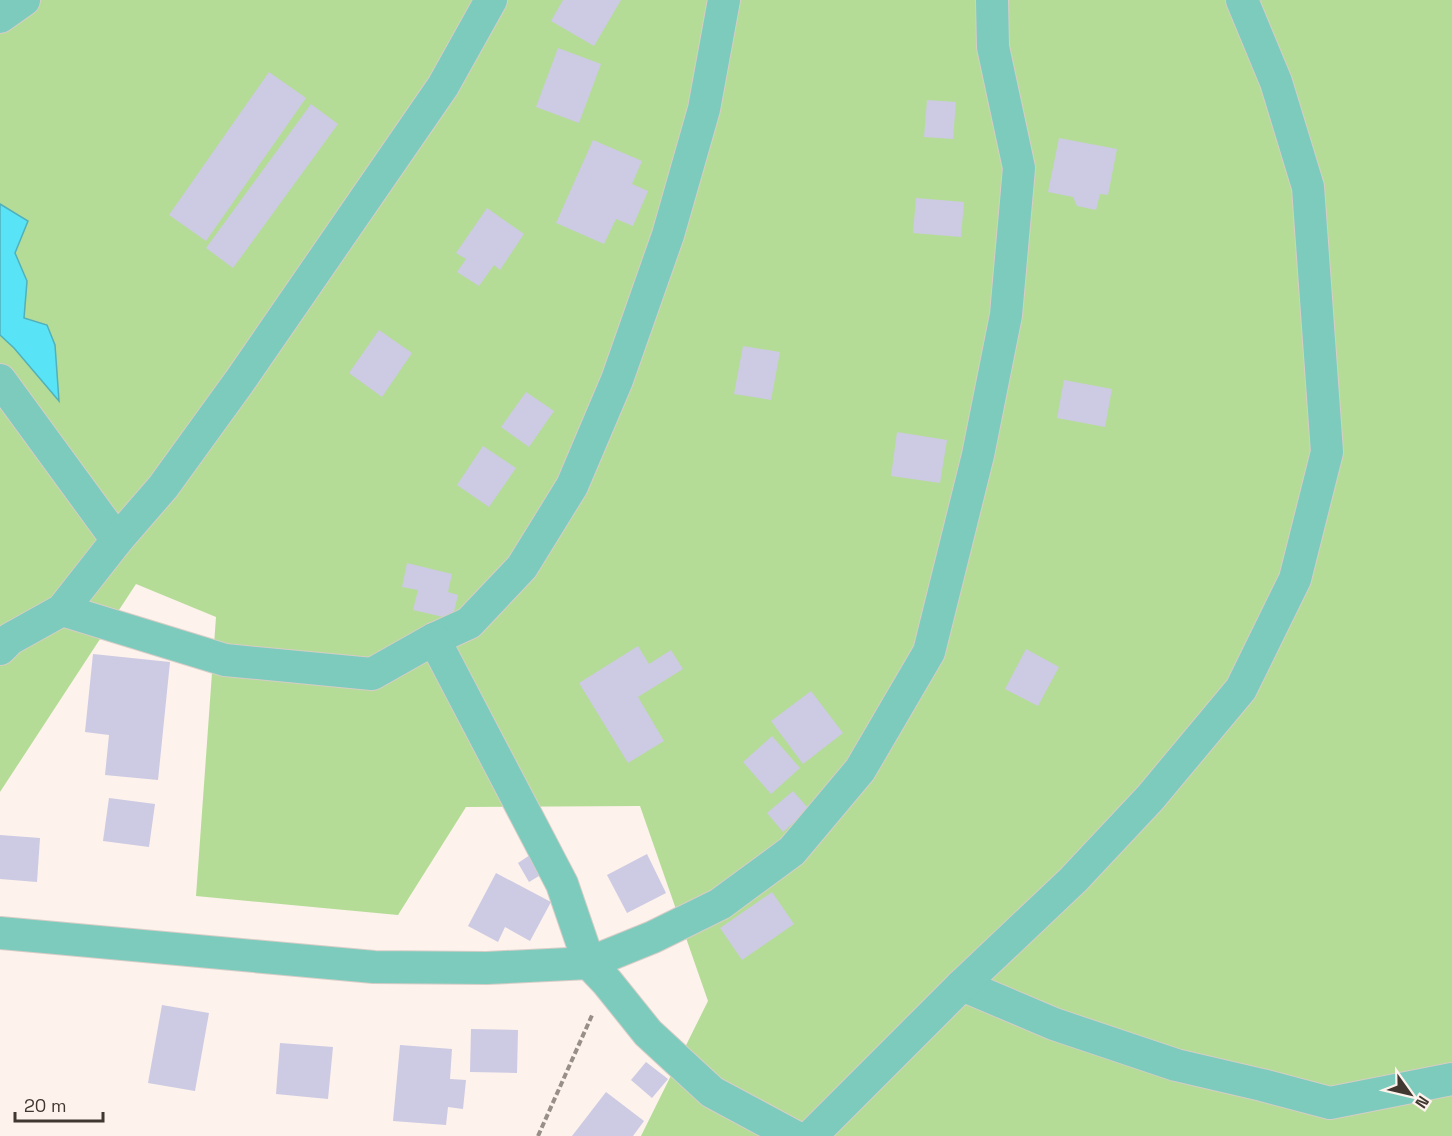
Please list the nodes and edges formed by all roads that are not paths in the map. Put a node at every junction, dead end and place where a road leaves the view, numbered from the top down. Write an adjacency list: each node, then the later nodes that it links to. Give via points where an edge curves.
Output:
1 (24, 0): 6 (street)
2 (490, 0): 8 (street, via 443,86 246,372 163,487)
3 (723, 0): 10 (street, via 704,109 668,235 617,380 572,486 522,567 469,622)
4 (992, 0): 13 (street, via 993,47 1019,168 1006,315 978,455 929,652 860,770 792,850 720,904 653,937)
5 (1242, 0): 14 (street, via 1276,82 1308,187 1328,452 1295,579 1241,689 1150,798 1073,880)
6 (0, 17)
7 (0, 380): 8 (street)
8 (117, 540): 9 (street)
9 (62, 610): 10 (street, via 225,660 372,674); 11 (street, via 10,639)
10 (434, 639): 13 (street, via 562,884)
11 (0, 649)
12 (0, 933): 13 (street, via 374,967)
13 (598, 973): 16 (street, via 648,1033 712,1092)
14 (962, 986): 15 (street, via 1054,1024 1176,1065 1329,1103); 17 (street)
15 (1452, 1079)
16 (794, 1136)
17 (812, 1136)

